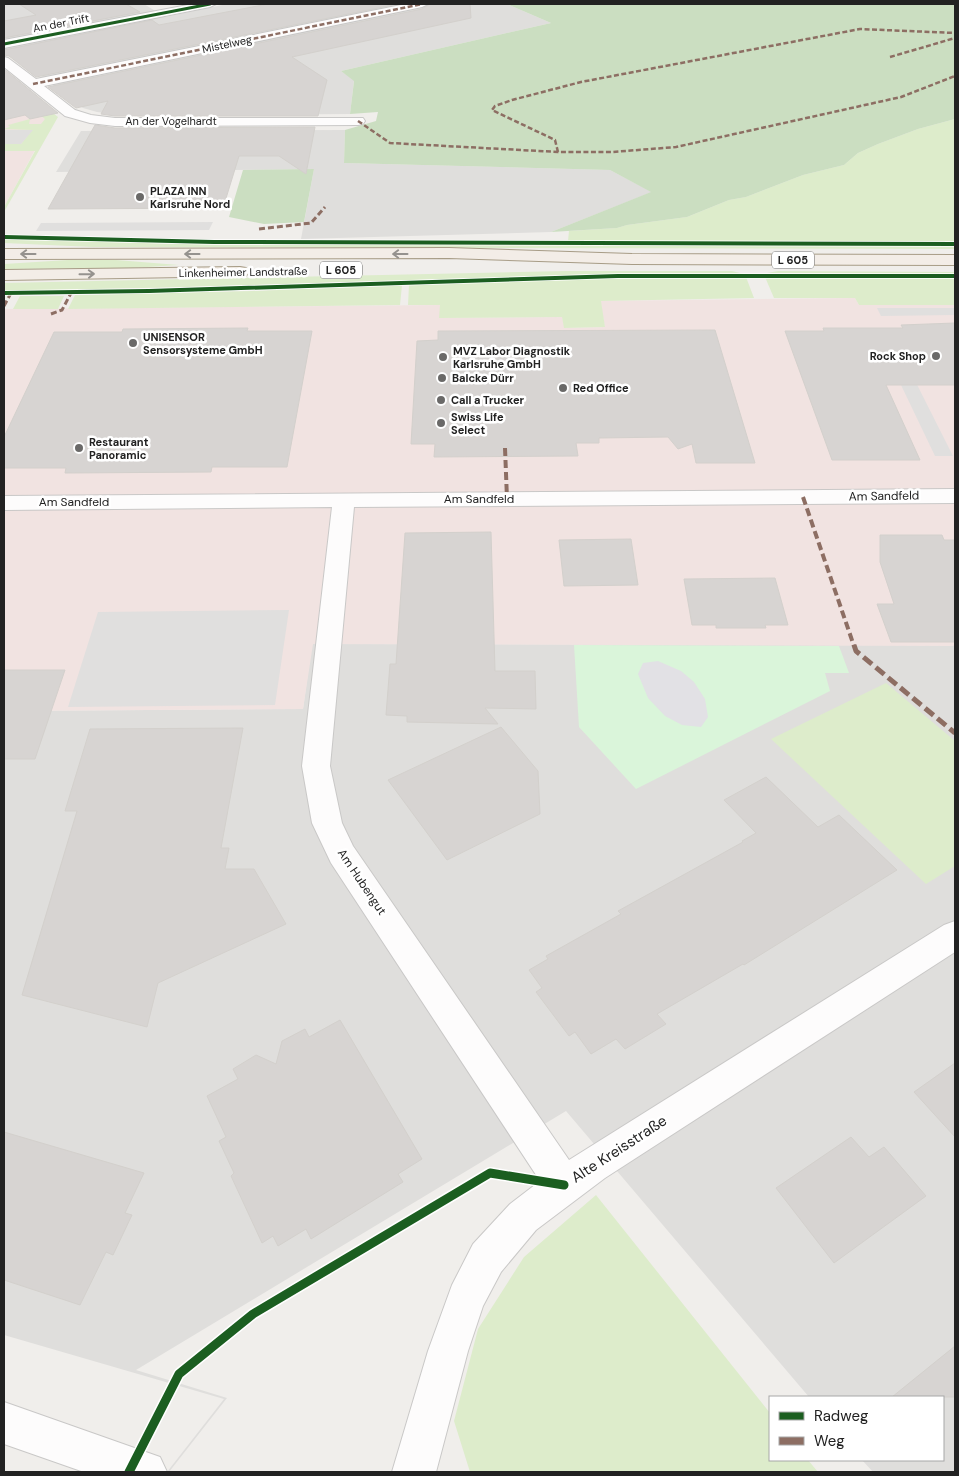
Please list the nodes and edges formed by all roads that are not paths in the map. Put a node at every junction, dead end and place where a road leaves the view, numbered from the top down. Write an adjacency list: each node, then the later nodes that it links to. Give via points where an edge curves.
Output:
1 (152, 4): 4 (street)
2 (210, 4): 4 (street, An der Trift)
3 (422, 4): 7 (street, Mistelweg)
4 (167, 13): 5 (street, An der Trift)
5 (4, 44)
6 (4, 61): 7 (street, An der Vogelhardt)
7 (33, 84): 8 (street, An der Vogelhardt, via 70,113 102,121)
8 (358, 121)
9 (4, 254): 10 (main road, Linkenheimer Landstraße / L 605, one-way to 9, via 449,253)
10 (632, 259): 11 (main road, Linkenheimer Landstraße / L 605); 12 (main road, Linkenheimer Landstraße / L 605, one-way to 10, via 322,270)
11 (955, 260)
12 (4, 275)
13 (955, 496): 14 (street, Am Sandfeld)
14 (344, 500): 15 (street, Am Sandfeld); 17 (street, Am Hubengut, via 316,766 327,822 342,854)
15 (4, 503)
16 (955, 935): 17 (street, Alte Kreisstraße, via 592,1164)
17 (564, 1185): 20 (street, Alte Kreisstraße, via 523,1217 487,1258 466,1299 448,1350)
18 (4, 1423): 19 (street)
19 (145, 1472)
20 (414, 1472)

